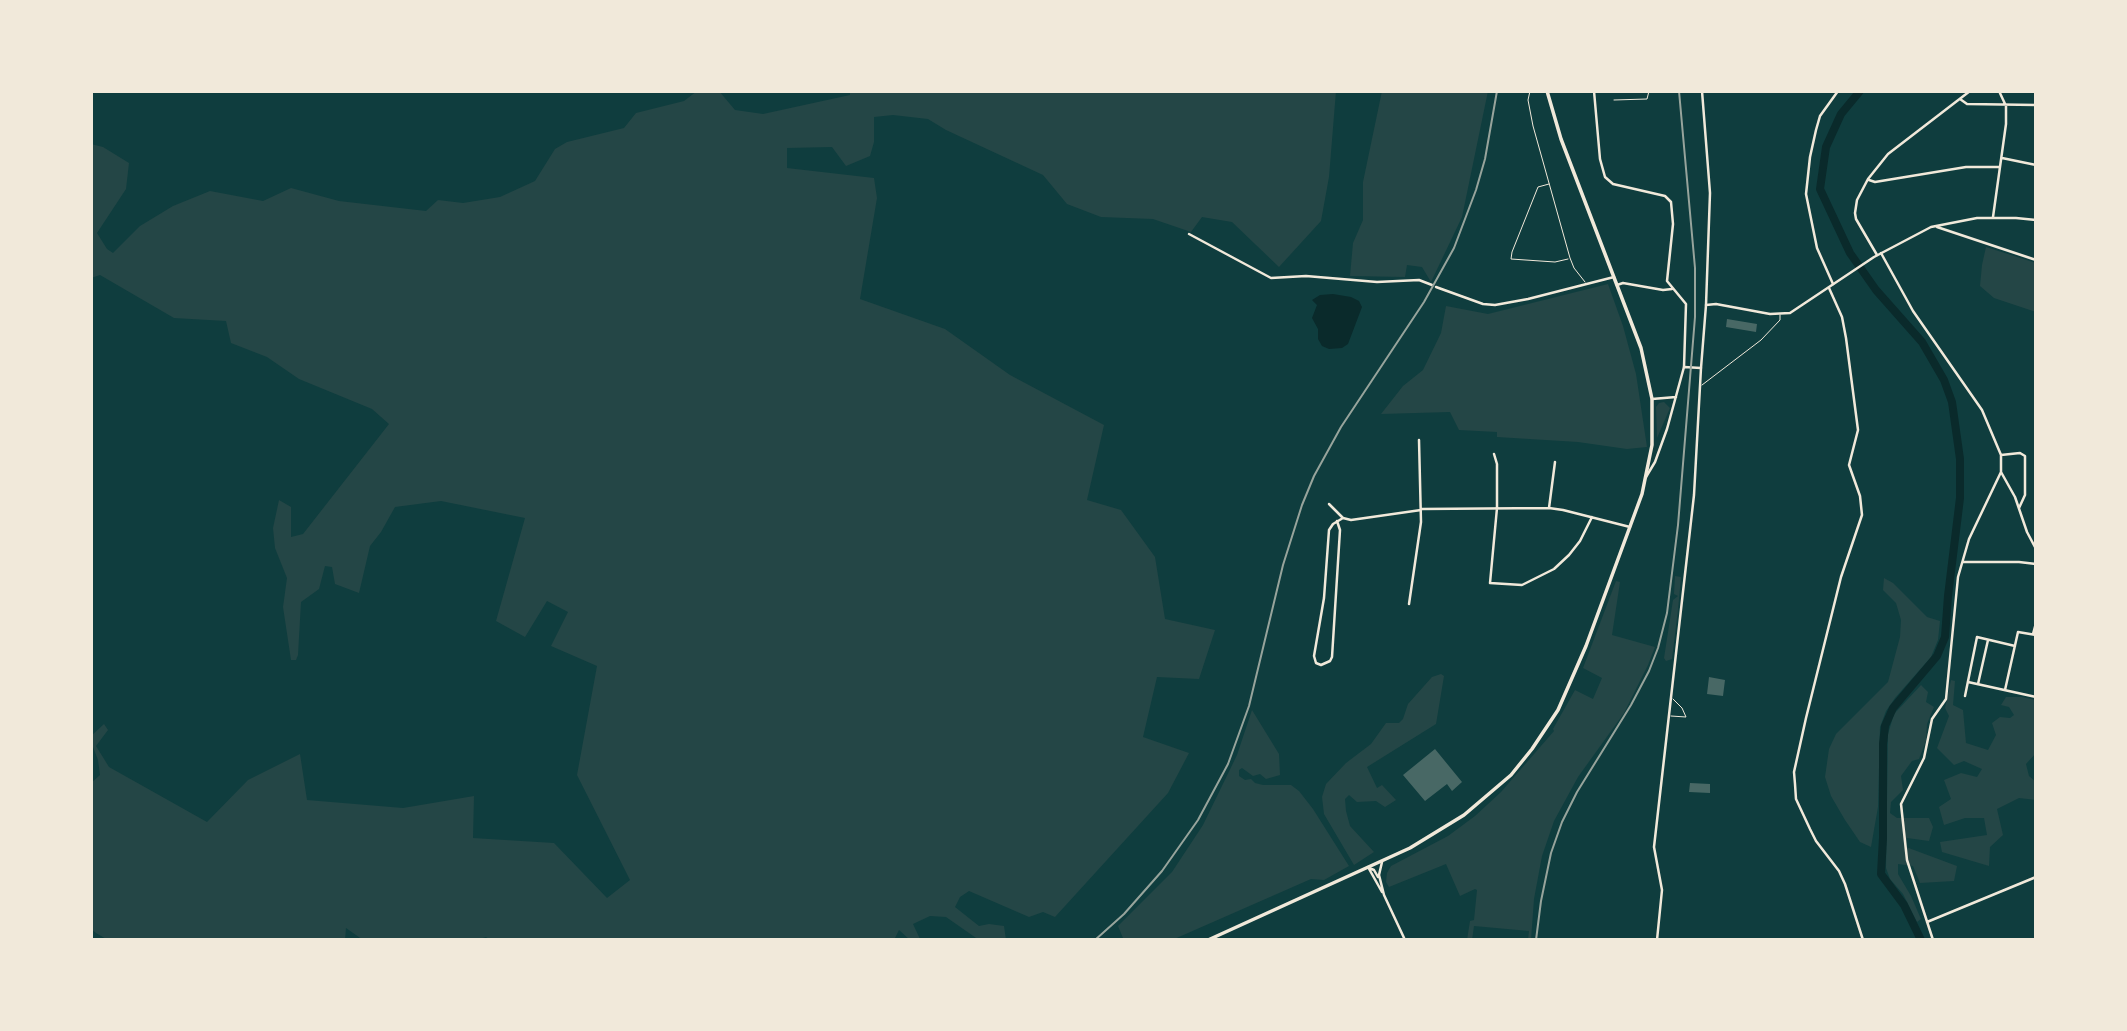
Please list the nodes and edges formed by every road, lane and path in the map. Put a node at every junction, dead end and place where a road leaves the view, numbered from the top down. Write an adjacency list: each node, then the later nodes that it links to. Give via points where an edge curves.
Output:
1 (1530, 91): 17 (lane, via 1533,127)
2 (1547, 91): 25 (main road)
3 (1594, 91): 30 (street, via 1605,177 1613,184 1665,196 1671,202 1667,281)
4 (1649, 91): 10 (lane, via 1647,99)
5 (1702, 91): 31 (street, via 1710,193)
6 (1838, 91): 27 (street, via 1816,130 1806,194 1817,248)
7 (1970, 91): 9 (street)
8 (1999, 91): 11 (street)
9 (1960, 99): 11 (street, via 1968,104); 16 (street, via 1888,154)
10 (1615, 100)
11 (2005, 104): 12 (street); 13 (street)
12 (2036, 105)
13 (2001, 158): 14 (street); 15 (street)
14 (2036, 165)
15 (2000, 167): 16 (street, via 1966,167 1875,183); 18 (street)
16 (1868, 179): 22 (street, via 1855,214)
17 (1549, 184): 23 (lane); 23 (lane, via 1538,187 1511,259 1555,262)
18 (1993, 217): 19 (street); 20 (street)
19 (2036, 220)
20 (1933, 226): 22 (street); 24 (street)
21 (1189, 234): 26 (street, via 1271,278 1419,280 1489,305)
22 (1877, 255): 27 (street); 40 (street, via 1982,410)
23 (1570, 258): 26 (lane)
24 (2036, 260)
25 (1614, 277): 26 (street); 28 (main road)
26 (1586, 284)
27 (1833, 284): 29 (street)
28 (1617, 285): 30 (street); 37 (main road, via 1641,348)
29 (1829, 288): 32 (street); 77 (street, via 1846,338 1858,430 1849,465 1862,515 1841,577 1794,772 1796,799 1816,841 1839,871)
30 (1672, 289): 33 (street, via 1686,304)
31 (1706, 304): 32 (street); 34 (street)
32 (1780, 315): 35 (lane, via 1761,340)
33 (1685, 367): 34 (street); 36 (street)
34 (1701, 368): 35 (street)
35 (1700, 387): 64 (street)
36 (1677, 397): 37 (street); 43 (street)
37 (1652, 399): 43 (main road)
38 (1419, 440): 48 (street)
39 (1494, 454): 45 (street)
40 (2001, 455): 42 (street); 47 (street, via 2025,456 2026,491)
41 (1555, 462): 46 (street)
42 (2001, 472): 47 (street); 54 (street)
43 (1646, 477): 52 (main road)
44 (1329, 504): 50 (street)
45 (1497, 508): 46 (street); 48 (street); 49 (street, via 1490,583 1522,585 1554,569 1580,541)
46 (1549, 508): 49 (street)
47 (2019, 508): 53 (street)
48 (1421, 510): 50 (street, via 1361,520); 56 (street)
49 (1592, 517): 52 (street)
50 (1343, 518): 51 (street)
51 (1337, 521): 51 (street, via 1332,657 1321,665 1314,659 1315,638 1324,598 1329,530)
52 (1630, 527): 68 (main road, via 1566,694 1532,749 1511,775 1464,815)
53 (2036, 549)
54 (1963, 562): 55 (street); 73 (street, via 1946,699 1932,719 1924,758 1901,804 1906,860)
55 (2036, 565)
56 (1409, 604)
57 (2036, 622): 58 (street)
58 (2034, 635): 60 (street, via 2018,632)
59 (1988, 639): 60 (street); 61 (street, via 1977,637); 62 (street)
60 (2015, 646): 63 (street)
61 (1967, 682): 62 (street); 65 (street)
62 (1978, 684): 63 (street)
63 (2005, 690): 66 (street)
64 (1671, 696): 67 (street); 67 (lane, via 1686,717)
65 (1965, 696)
66 (2036, 697)
67 (1669, 716): 76 (street, via 1654,847 1662,890)
68 (1385, 860): 69 (main road); 71 (street)
69 (1368, 867): 71 (street); 72 (street); 74 (main road)
70 (2036, 877): 73 (street)
71 (1380, 880): 72 (street)
72 (1384, 895): 75 (street)
73 (1927, 922): 78 (street)
74 (1208, 940)
75 (1405, 940)
76 (1657, 940)
77 (1863, 940)
78 (1933, 940)

